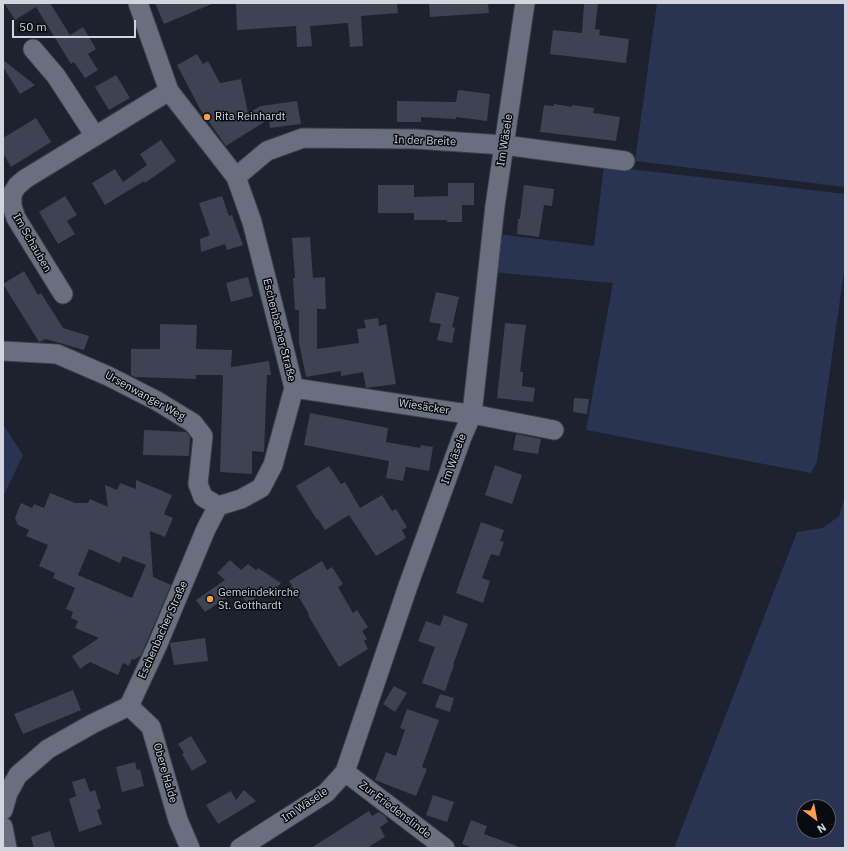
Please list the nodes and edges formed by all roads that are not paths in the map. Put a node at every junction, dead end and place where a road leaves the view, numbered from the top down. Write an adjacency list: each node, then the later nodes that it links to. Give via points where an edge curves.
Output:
1 (138, 3): 4 (street, Eschenbacher Straße)
2 (525, 3): 6 (street, Im Wäsele)
3 (33, 49): 5 (street, via 56,76)
4 (169, 91): 5 (street, Im Schauben); 8 (street, Eschenbacher Straße)
5 (95, 136): 9 (street, Im Schauben, via 25,179 12,194 16,218)
6 (504, 145): 7 (street, In der Breite); 8 (street, In der Breite, via 303,138 267,151); 12 (street, Im Wäsele)
7 (625, 161)
8 (236, 177): 11 (street, Eschenbacher Straße, via 252,222)
9 (63, 294)
10 (3, 351): 14 (street, Ursenwanger Weg, via 57,354 108,376 194,423 203,436 198,484 203,497)
11 (294, 388): 12 (street, Wiesäcker); 14 (street, Eschenbacher Straße, via 273,465 261,488 241,499)
12 (472, 414): 13 (street, Wiesäcker); 16 (street, Im Wäsele, via 408,586)
13 (554, 430)
14 (218, 506): 15 (street, Eschenbacher Straße)
15 (129, 706): 17 (street, via 48,749 18,775 8,793); 20 (street, Obere Halde, via 151,727 178,820)
16 (346, 772): 21 (street, Im Wäsele, via 326,793); 22 (street, Zur Friedenslinde)
17 (3, 810)
18 (3, 827): 19 (street)
19 (7, 848)
20 (190, 848)
21 (240, 848)
22 (445, 848)

